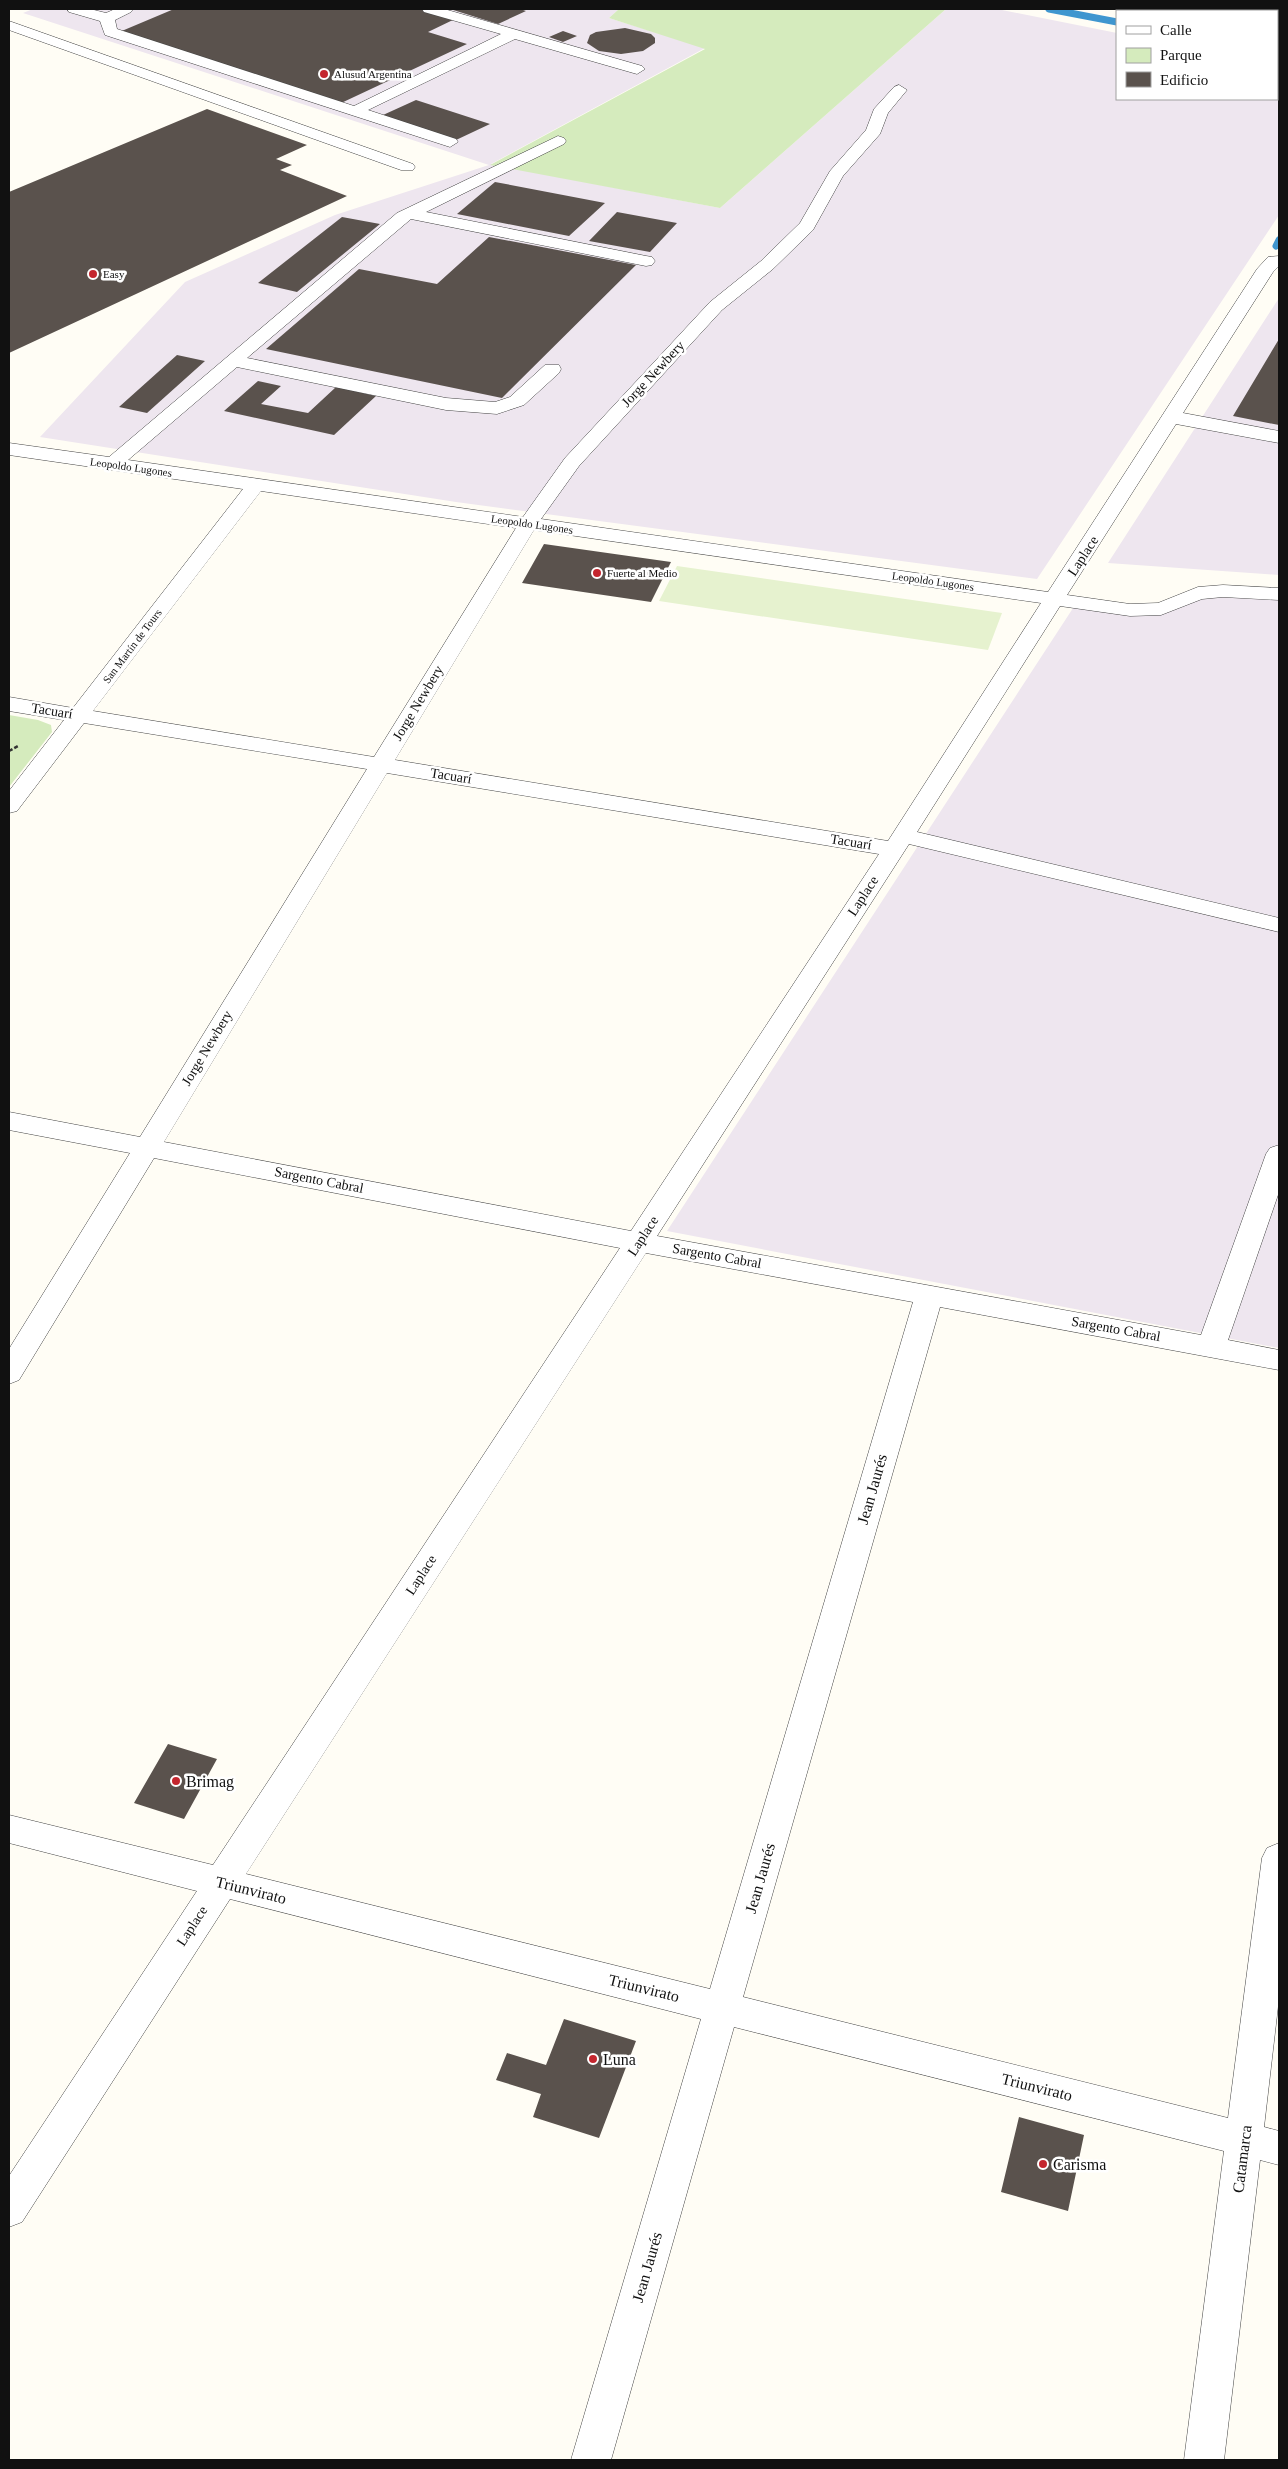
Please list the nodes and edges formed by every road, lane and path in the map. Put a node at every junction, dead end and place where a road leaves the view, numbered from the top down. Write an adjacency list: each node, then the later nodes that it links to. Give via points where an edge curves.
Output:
1 (74, 9): 4 (street)
2 (126, 9): 4 (street)
3 (429, 9): 6 (street)
4 (107, 18): 9 (street, via 110,32)
5 (9, 24): 12 (street)
6 (513, 34): 7 (street); 9 (street)
7 (636, 69)
8 (899, 90): 23 (street, Jorge Newbery, via 880,112 874,131 836,174 807,226 768,265 710,313 572,462)
9 (355, 111): 10 (street)
10 (450, 142)
11 (558, 142): 13 (street)
12 (407, 167)
13 (410, 214): 14 (street); 16 (street)
14 (646, 261)
15 (1276, 261): 18 (street, Laplace, via 1266,269)
16 (235, 361): 17 (street, via 446,404 497,408 517,401); 21 (street)
17 (552, 369)
18 (1172, 417): 19 (street); 25 (street, Laplace)
19 (1279, 437)
20 (9, 450): 21 (street, Leopoldo Lugones)
21 (114, 464): 22 (street, Leopoldo Lugones)
22 (256, 485): 23 (street, Leopoldo Lugones); 27 (street, San Martín de Tours)
23 (528, 524): 25 (street, Leopoldo Lugones); 28 (street, Jorge Newbery)
24 (1279, 594): 25 (street, Leopoldo Lugones, via 1198,593 1162,609 1130,610)
25 (1056, 599): 30 (street, Laplace)
26 (9, 704): 27 (street, Tacuarí)
27 (79, 716): 28 (street, Tacuarí); 29 (street, San Martín de Tours)
28 (380, 765): 30 (street, Tacuarí); 33 (street, Jorge Newbery)
29 (9, 806)
30 (898, 842): 31 (street, Tacuarí); 35 (street, Laplace)
31 (1279, 925)
32 (9, 1121): 33 (street, Sargento Cabral)
33 (147, 1147): 35 (street, Sargento Cabral); 39 (street, Jorge Newbery)
34 (1279, 1154): 37 (street)
35 (639, 1242): 36 (street, Sargento Cabral); 42 (street, Laplace)
36 (929, 1295): 37 (street, Sargento Cabral); 43 (street, Jean Jaurés)
37 (1211, 1347): 38 (street, Sargento Cabral)
38 (1279, 1360)
39 (9, 1373)
40 (9, 1829): 42 (street, Triunvirato)
41 (1279, 1858): 44 (street, Catamarca)
42 (220, 1882): 43 (street, Triunvirato); 46 (street, Laplace)
43 (722, 2008): 44 (street, Triunvirato); 47 (street, Jean Jaurés)
44 (1244, 2139): 45 (street, Triunvirato); 48 (street, Catamarca)
45 (1279, 2148)
46 (9, 2209)
47 (591, 2460)
48 (1204, 2460)

